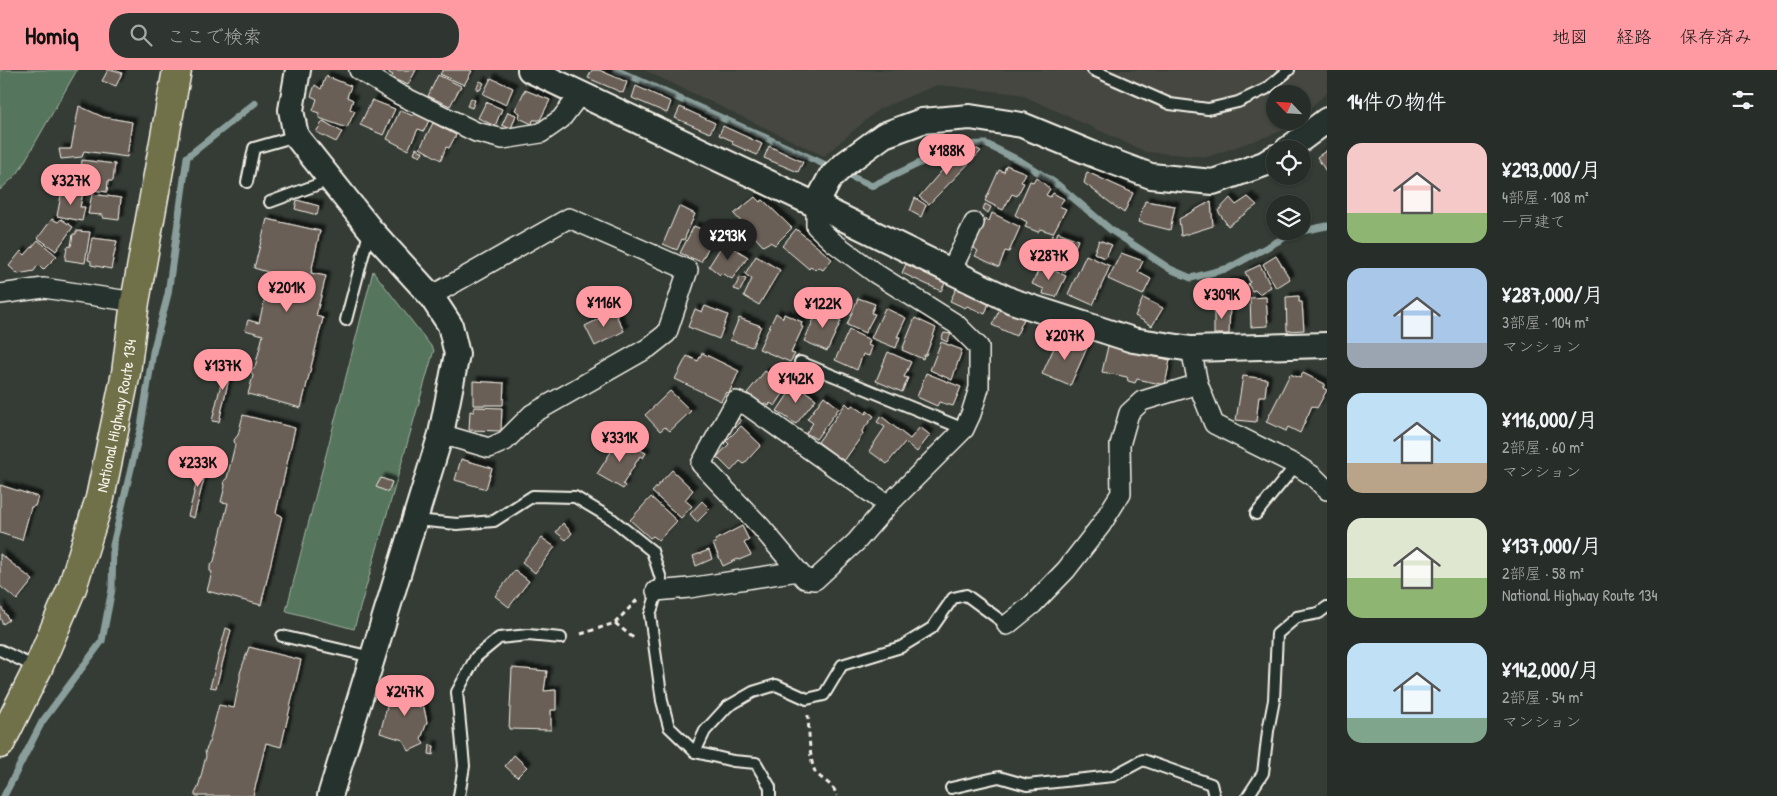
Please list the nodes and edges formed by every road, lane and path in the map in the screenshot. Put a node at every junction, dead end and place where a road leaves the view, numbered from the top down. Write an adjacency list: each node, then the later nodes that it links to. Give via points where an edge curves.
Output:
1 (177, 70): 21 (highway, National Highway Route 134)
2 (298, 70): 9 (street, via 291,110)
3 (359, 70): 7 (street, via 398,94 476,132 503,139 541,133 561,118)
4 (530, 70): 7 (street)
5 (1093, 70): 6 (lane, via 1170,104 1208,109 1238,102 1266,89)
6 (1289, 70)
7 (581, 93): 15 (street)
8 (1327, 120): 10 (street)
9 (296, 136): 12 (street); 13 (lane, via 254,148)
10 (1300, 140)
11 (1266, 163): 15 (street, via 1213,182 1151,176 1022,125 970,117 922,121 884,135 838,171)
12 (330, 180): 14 (lane); 17 (street)
13 (247, 182)
14 (270, 202)
15 (816, 205): 18 (street); 27 (street, via 816,226 833,242 956,324 979,347 979,388)
16 (974, 222): 18 (street)
17 (370, 228): 20 (street); 22 (lane)
18 (951, 271): 24 (street, via 1012,300 1133,340)
19 (0, 294): 21 (street, via 44,288)
20 (431, 296): 28 (street, via 450,325 457,354); 28 (street, via 569,218 688,270 667,333 648,348 532,414 505,441 489,448)
21 (135, 302): 45 (highway, National Highway Route 134, via 126,373 100,498 72,588)
22 (346, 320)
23 (1327, 346): 24 (street)
24 (1191, 349): 26 (street)
25 (800, 362): 27 (lane)
26 (1198, 384): 29 (street, via 1214,424); 38 (street, via 1142,400 1129,413 1120,445 1121,493 1066,570)
27 (964, 429): 32 (street)
28 (441, 434): 34 (street)
29 (1296, 464): 30 (street); 33 (lane)
30 (1320, 475): 31 (street)
31 (1327, 490)
32 (888, 505): 35 (street, via 856,542 815,580 806,579); 35 (street, via 748,406 736,401 702,464)
33 (1256, 514)
34 (416, 520): 36 (lane, via 458,524 494,521 533,496 575,497 612,519 652,552 660,579); 44 (street)
35 (798, 571): 36 (street)
36 (656, 591): 43 (lane, via 650,615)
37 (1327, 608): 55 (lane, via 1319,613 1296,617 1277,634 1274,700 1263,773)
38 (1007, 626): 46 (lane, via 966,595 954,598 932,628 900,647 842,665 824,696)
39 (581, 634): 43 (path, via 615,623)
40 (282, 636): 44 (lane)
41 (561, 638): 51 (lane, via 528,635 499,638 476,657 457,692 464,766)
42 (0, 650): 45 (lane)
43 (656, 656): 48 (lane, via 669,727)
44 (373, 657): 50 (street)
45 (38, 668): 47 (highway, National Highway Route 134)
46 (807, 699): 48 (lane, via 776,685 753,692 727,707 705,731); 53 (path, via 815,772 834,788)
47 (0, 744)
48 (695, 752): 52 (lane, via 756,763 770,787)
49 (951, 788): 54 (lane, via 998,777 1027,786 1112,776 1144,760 1211,784)
50 (330, 796)
51 (459, 796)
52 (770, 796)
53 (837, 796)
54 (1214, 796)
55 (1248, 796)

